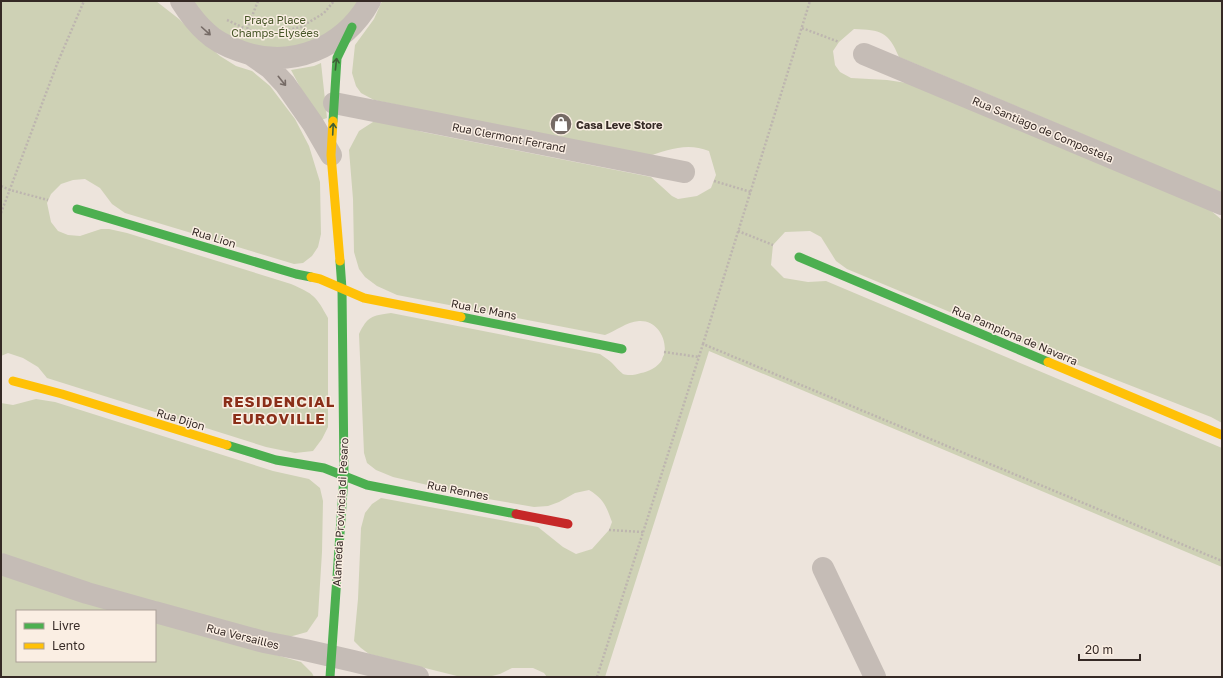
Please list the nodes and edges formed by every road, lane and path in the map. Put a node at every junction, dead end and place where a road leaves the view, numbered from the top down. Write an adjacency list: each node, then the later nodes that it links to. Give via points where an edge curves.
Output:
1 (84, 1): 19 (path)
2 (258, 1): 10 (path)
3 (334, 1): 10 (path, via 324,13 301,27 274,33)
4 (370, 1): 8 (street)
5 (810, 1): 9 (path)
6 (181, 5): 13 (street, one-way to 13, via 208,34 228,47)
7 (224, 18): 10 (path)
8 (352, 27): 13 (street, via 329,44 303,55 280,58); 14 (street, Alameda Provincia di Pesaro, one-way to 8, via 337,58)
9 (802, 28): 11 (path); 20 (path)
10 (247, 30)
11 (839, 42)
12 (864, 54): 22 (street, Rua Santiago de Compostela)
13 (253, 56): 15 (street, Alameda Provincia di Pesaro, one-way to 15, via 270,68 285,84)
14 (334, 103): 15 (street, Alameda Provincia di Pesaro, one-way to 14); 16 (street, Rua Clermont Ferrand)
15 (331, 155): 28 (street, Alameda Provincia di Pesaro)
16 (684, 172)
17 (714, 181): 20 (path)
18 (1, 186): 19 (path)
19 (10, 190): 21 (path); 24 (path)
20 (751, 192): 25 (path)
21 (48, 200)
22 (1222, 204)
23 (78, 209): 28 (street, Rua Lion, via 320,279)
24 (1, 213)
25 (738, 231): 26 (path); 29 (path)
26 (773, 245)
27 (799, 257): 34 (street, Rua Pamplona de Navarra)
28 (342, 289): 30 (street, Rua Le Mans, via 364,298); 35 (street, Alameda Provincia di Pesaro)
29 (703, 344): 32 (path); 39 (path)
30 (622, 349)
31 (664, 352): 32 (path)
32 (699, 357): 38 (path)
33 (12, 381): 35 (street, Rua Dijon, via 276,460 324,468)
34 (1222, 435)
35 (344, 476): 36 (street, Rua Rennes, via 367,485); 44 (street, Alameda Provincia di Pesaro)
36 (568, 524)
37 (609, 530): 38 (path)
38 (643, 532): 46 (path)
39 (1222, 561)
40 (1, 564): 42 (street)
41 (823, 568): 47 (street)
42 (147, 610)
43 (156, 612): 44 (street, Rua Versailles, via 264,642 305,650)
44 (331, 666): 45 (street, Rua Versailles)
45 (418, 677)
46 (597, 677)
47 (875, 677)

